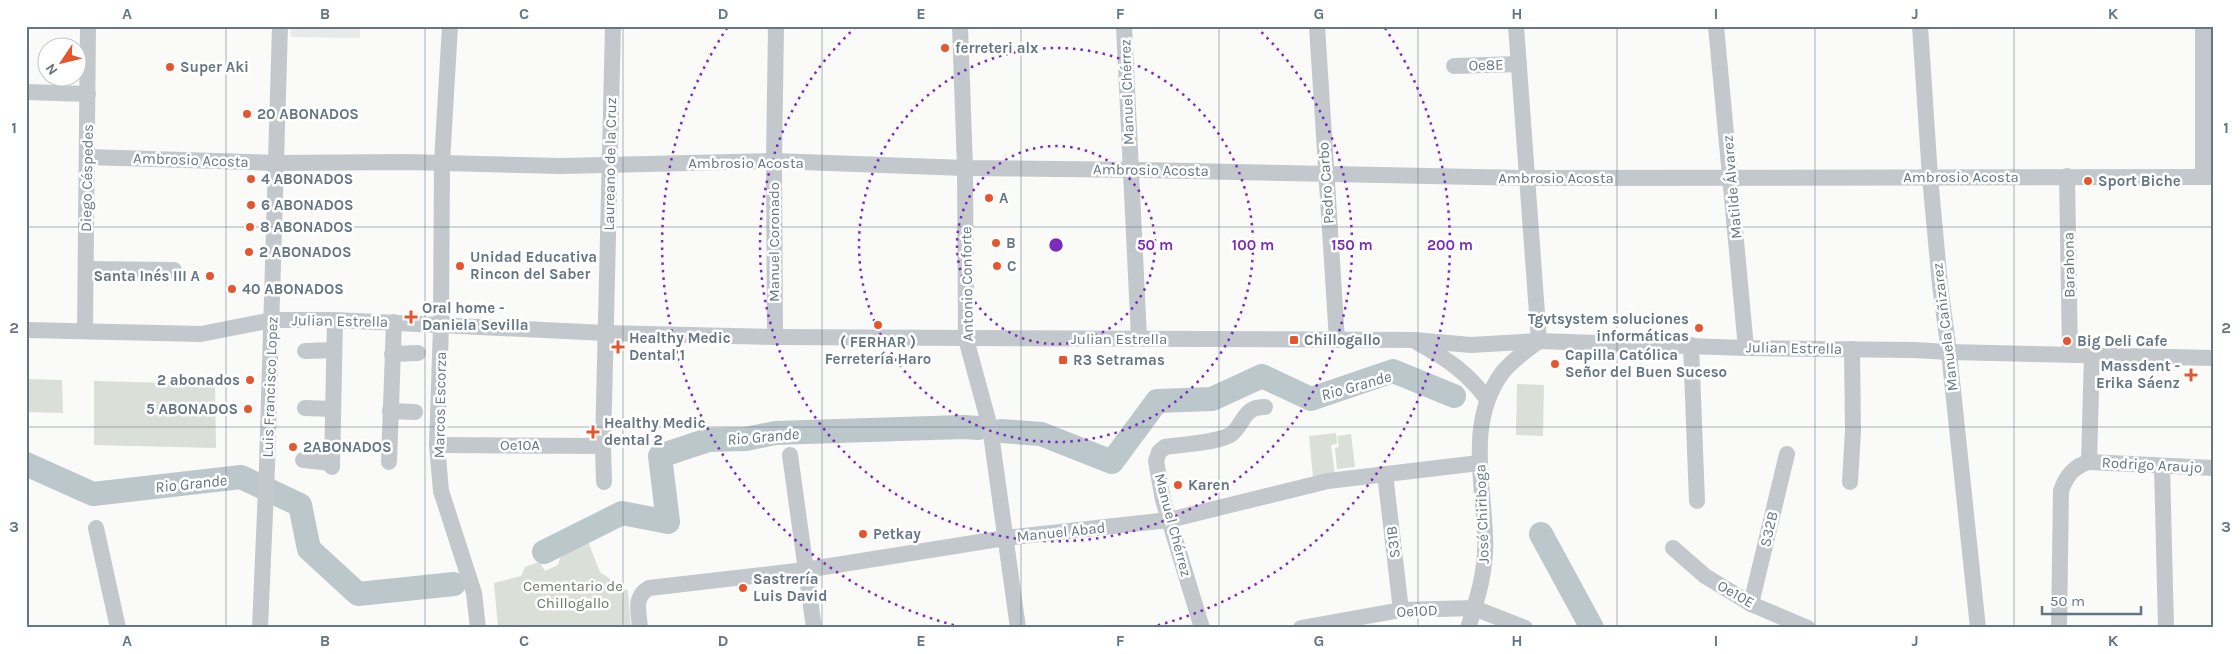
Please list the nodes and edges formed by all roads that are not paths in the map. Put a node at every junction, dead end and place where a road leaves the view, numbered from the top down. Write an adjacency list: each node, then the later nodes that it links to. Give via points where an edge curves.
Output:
1 (88, 26): 16 (street, Diego Céspedes)
2 (280, 26): 20 (street, Luis Francisco Lopez)
3 (450, 26): 19 (street, Marcos Escorza)
4 (613, 26): 21 (street, Laureano de la Cruz)
5 (776, 26): 18 (street, Manuel Coronado)
6 (960, 26): 22 (street, Antonio Conforte)
7 (1124, 26): 23 (street, Manuel Chérrez)
8 (1317, 26): 24 (street, Pedro Carbo)
9 (1516, 26): 13 (street)
10 (1716, 26): 29 (street, Matilde Álvarez)
11 (1920, 26): 26 (street, Manuela Cañizarez)
12 (2203, 26): 27 (street)
13 (1519, 64): 14 (street, Oe8E); 28 (street)
14 (1454, 66)
15 (26, 92): 16 (street)
16 (88, 94): 17 (street, Diego Céspedes)
17 (88, 157): 20 (street, Ambrosio Acosta); 30 (street, Diego Céspedes)
18 (774, 161): 21 (street, Ambrosio Acosta); 22 (street, Ambrosio Acosta); 39 (street, Manuel Coronado)
19 (442, 162): 20 (street, Ambrosio Acosta); 21 (street, Ambrosio Acosta, via 561,166); 35 (street, Marcos Escorza)
20 (277, 163): 32 (street, Luis Francisco Lopez)
21 (609, 164): 38 (street, Laureano de la Cruz)
22 (965, 168): 23 (street, Ambrosio Acosta); 41 (street, Antonio Conforte)
23 (1130, 170): 24 (street, Ambrosio Acosta); 40 (street, Manuel Chérrez)
24 (1326, 174): 28 (street, Ambrosio Acosta); 42 (street, Pedro Carbo)
25 (2067, 176): 26 (street, Ambrosio Acosta); 27 (street, Ambrosio Acosta); 53 (street, Barahona)
26 (1930, 177): 29 (street, Ambrosio Acosta); 50 (street, Manuela Cañizarez)
27 (2208, 177)
28 (1527, 178): 29 (street, Ambrosio Acosta); 44 (street)
29 (1731, 179): 46 (street, Matilde Álvarez)
30 (86, 270): 31 (street); 37 (street, Diego Céspedes)
31 (174, 270)
32 (272, 320): 33 (street, Julian Estrella); 37 (street, Julian Estrella, via 202,334); 85 (street, Luis Francisco Lopez)
33 (335, 320): 34 (street, Julian Estrella); 48 (street)
34 (394, 322): 35 (street, Julian Estrella); 52 (street)
35 (441, 326): 38 (street, Julian Estrella); 62 (street, Marcos Escorza)
36 (26, 330): 37 (street, Julian Estrella)
37 (85, 330)
38 (605, 332): 39 (street, Julian Estrella); 63 (street, Laureano de la Cruz)
39 (775, 337): 41 (street, Julian Estrella)
40 (1139, 338): 41 (street, Julian Estrella); 42 (street, Julian Estrella)
41 (966, 339): 78 (street, Antonio Conforte, via 990,427)
42 (1337, 340): 43 (street, Julian Estrella)
43 (1414, 340): 44 (street, Julian Estrella, via 1471,345); 56 (street, via 1460,368)
44 (1539, 341): 45 (street, Julian Estrella); 56 (street, José Chiriboga, via 1503,373)
45 (1691, 346): 46 (street, Julian Estrella); 75 (street)
46 (1746, 348): 47 (street, Julian Estrella)
47 (1852, 349): 50 (street, Julian Estrella); 74 (street, via 1854,431)
48 (334, 350): 49 (street); 59 (street)
49 (305, 351)
50 (1949, 352): 53 (street, Julian Estrella); 95 (street, Manuela Cañizarez)
51 (418, 353): 52 (street)
52 (392, 354): 60 (street)
53 (2070, 354): 54 (street, Julian Estrella)
54 (2092, 354): 55 (street, Julian Estrella); 68 (street)
55 (2214, 358)
56 (1487, 399): 69 (street, José Chiriboga)
57 (1265, 407): 76 (street, Manuel Chérrez, via 1259,406 1246,414 1233,434 1220,440 1165,447 1159,452 1156,461)
58 (305, 408): 59 (street)
59 (333, 409): 66 (street, via 332,465)
60 (390, 411): 61 (street); 67 (street)
61 (415, 412)
62 (438, 445): 63 (street, Oe10A); 86 (street, Marcos Escorza, via 441,491 474,593)
63 (603, 446): 73 (street, Laureano de la Cruz)
64 (1787, 454): 81 (street, S32B)
65 (790, 455): 80 (street)
66 (304, 460)
67 (389, 462)
68 (2089, 462): 70 (street, Rodrigo Araujo); 96 (street, via 2072,470 2061,491)
69 (1479, 463): 72 (street, Manuel Abad); 82 (street, José Chiriboga, via 1486,536 1484,573)
70 (2162, 466): 71 (street, Rodrigo Araujo); 97 (street)
71 (2214, 468)
72 (1385, 474): 76 (street, Manuel Abad, via 1328,481); 83 (street, S31B)
73 (604, 482)
74 (1850, 482)
75 (1697, 501)
76 (1169, 520): 78 (street, Manuel Abad); 90 (street, Manuel Chérrez)
77 (96, 528): 84 (street)
78 (1005, 538): 80 (street, Manuel Abad); 89 (street, Antonio Conforte)
79 (1673, 548): 81 (street, Oe10E, via 1705,576)
80 (805, 570): 87 (street, Manuel Abad, via 649,588 641,592 638,600); 88 (street)
81 (1751, 604): 94 (street, Oe10E)
82 (1474, 608): 83 (street, Oe10D); 92 (street, José Chiriboga); 93 (street)
83 (1402, 610): 91 (street, Oe10D)
84 (118, 628)
85 (260, 628)
86 (478, 628)
87 (640, 628)
88 (814, 628)
89 (1018, 628)
90 (1202, 628)
91 (1301, 628)
92 (1468, 628)
93 (1525, 628)
94 (1808, 628)
95 (1978, 628)
96 (2059, 628)
97 (2166, 628)

